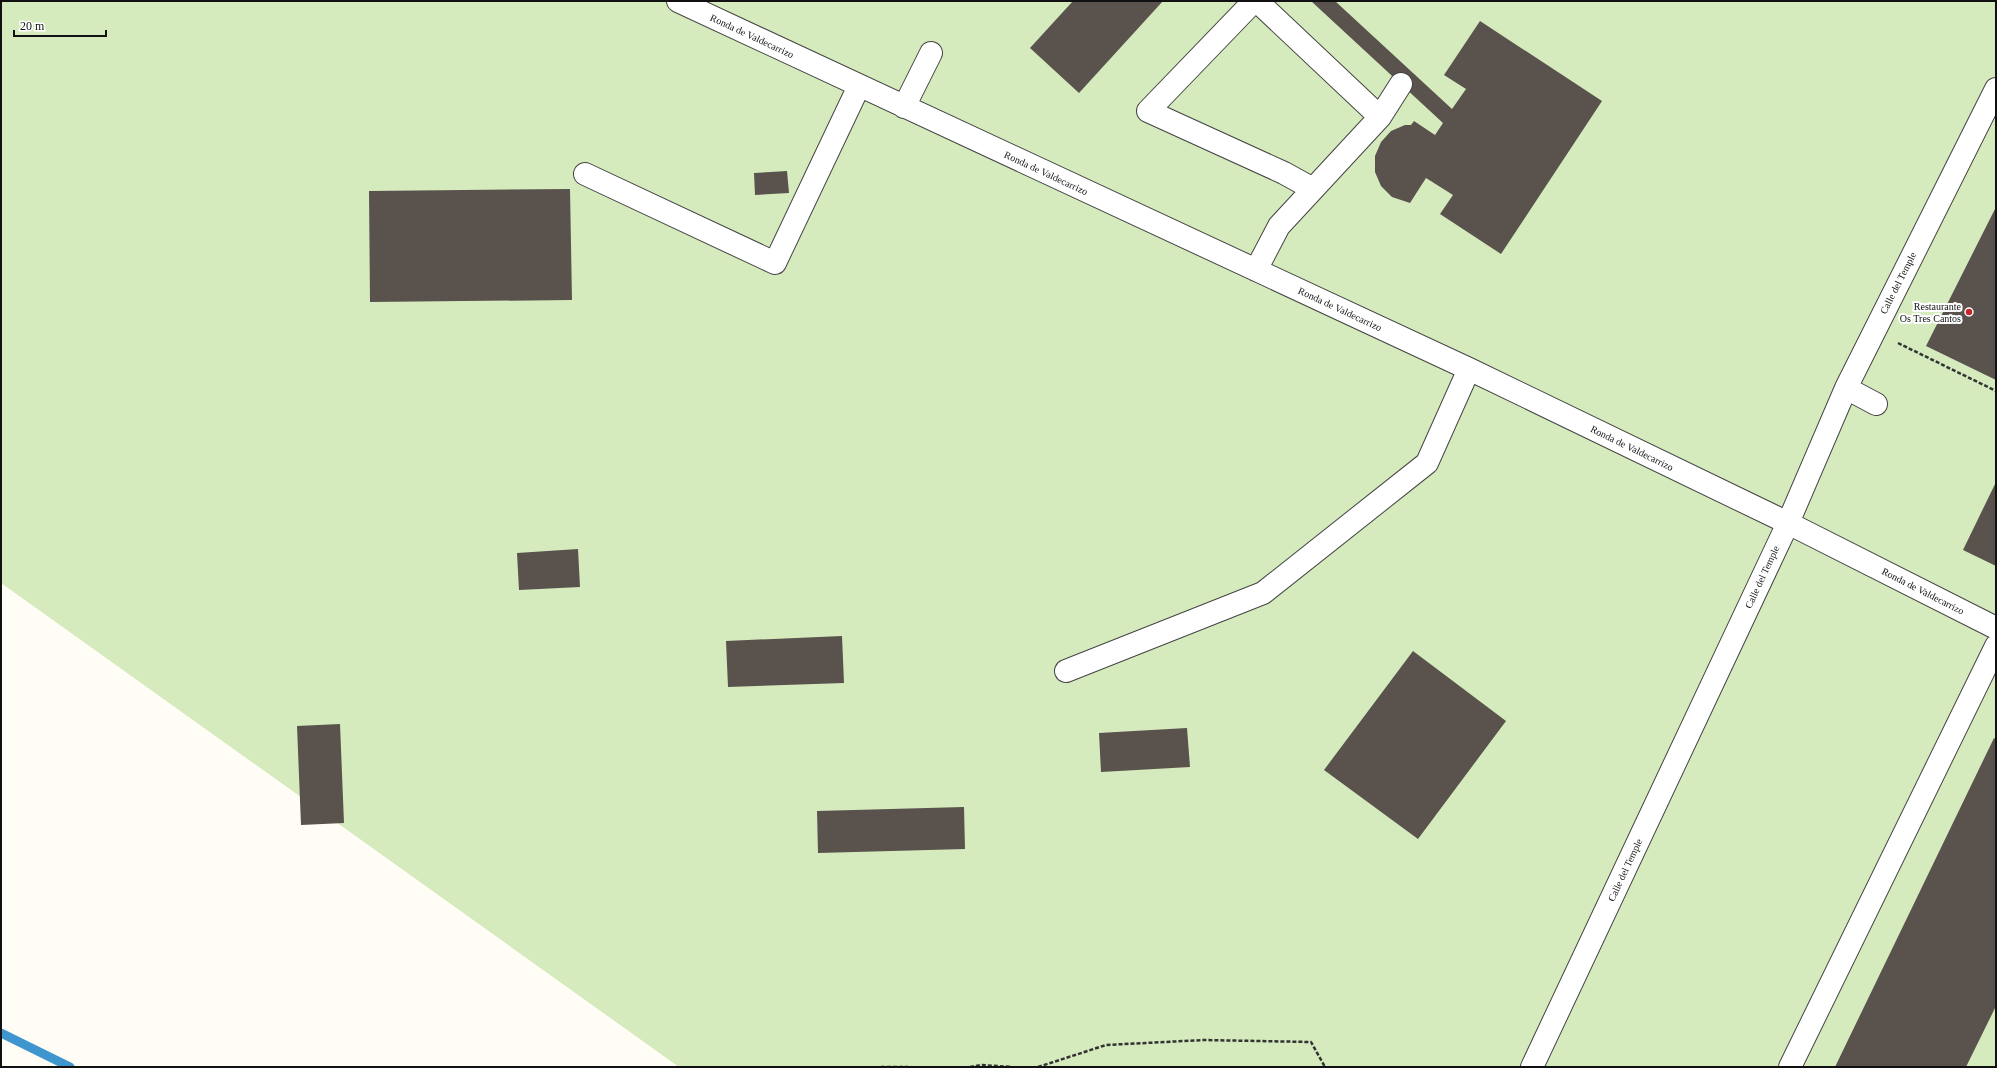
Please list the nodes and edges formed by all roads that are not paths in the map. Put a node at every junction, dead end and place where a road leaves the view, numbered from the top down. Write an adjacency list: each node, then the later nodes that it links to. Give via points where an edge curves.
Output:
1 (678, 1): 6 (street, Ronda de Valdecarrizo)
2 (1254, 1): 11 (street, via 1148,111 1284,173)
3 (1258, 1): 9 (street)
4 (930, 54): 8 (street)
5 (1401, 84): 9 (street)
6 (859, 86): 8 (street, Ronda de Valdecarrizo); 10 (street, via 775,263)
7 (1996, 89): 14 (street, Calle del Temple)
8 (904, 107): 12 (street, Ronda de Valdecarrizo)
9 (1380, 117): 11 (street)
10 (585, 174)
11 (1313, 189): 12 (street, via 1279,226)
12 (1256, 270): 13 (street, Ronda de Valdecarrizo)
13 (1469, 369): 16 (street, Ronda de Valdecarrizo); 19 (street, via 1427,463 1263,593)
14 (1846, 388): 15 (street); 16 (street, Calle del Temple)
15 (1876, 404)
16 (1788, 523): 17 (street, Ronda de Valdecarrizo); 20 (street, Calle del Temple)
17 (1996, 628)
18 (1996, 646): 21 (street)
19 (1066, 671)
20 (1532, 1067)
21 (1790, 1067)

